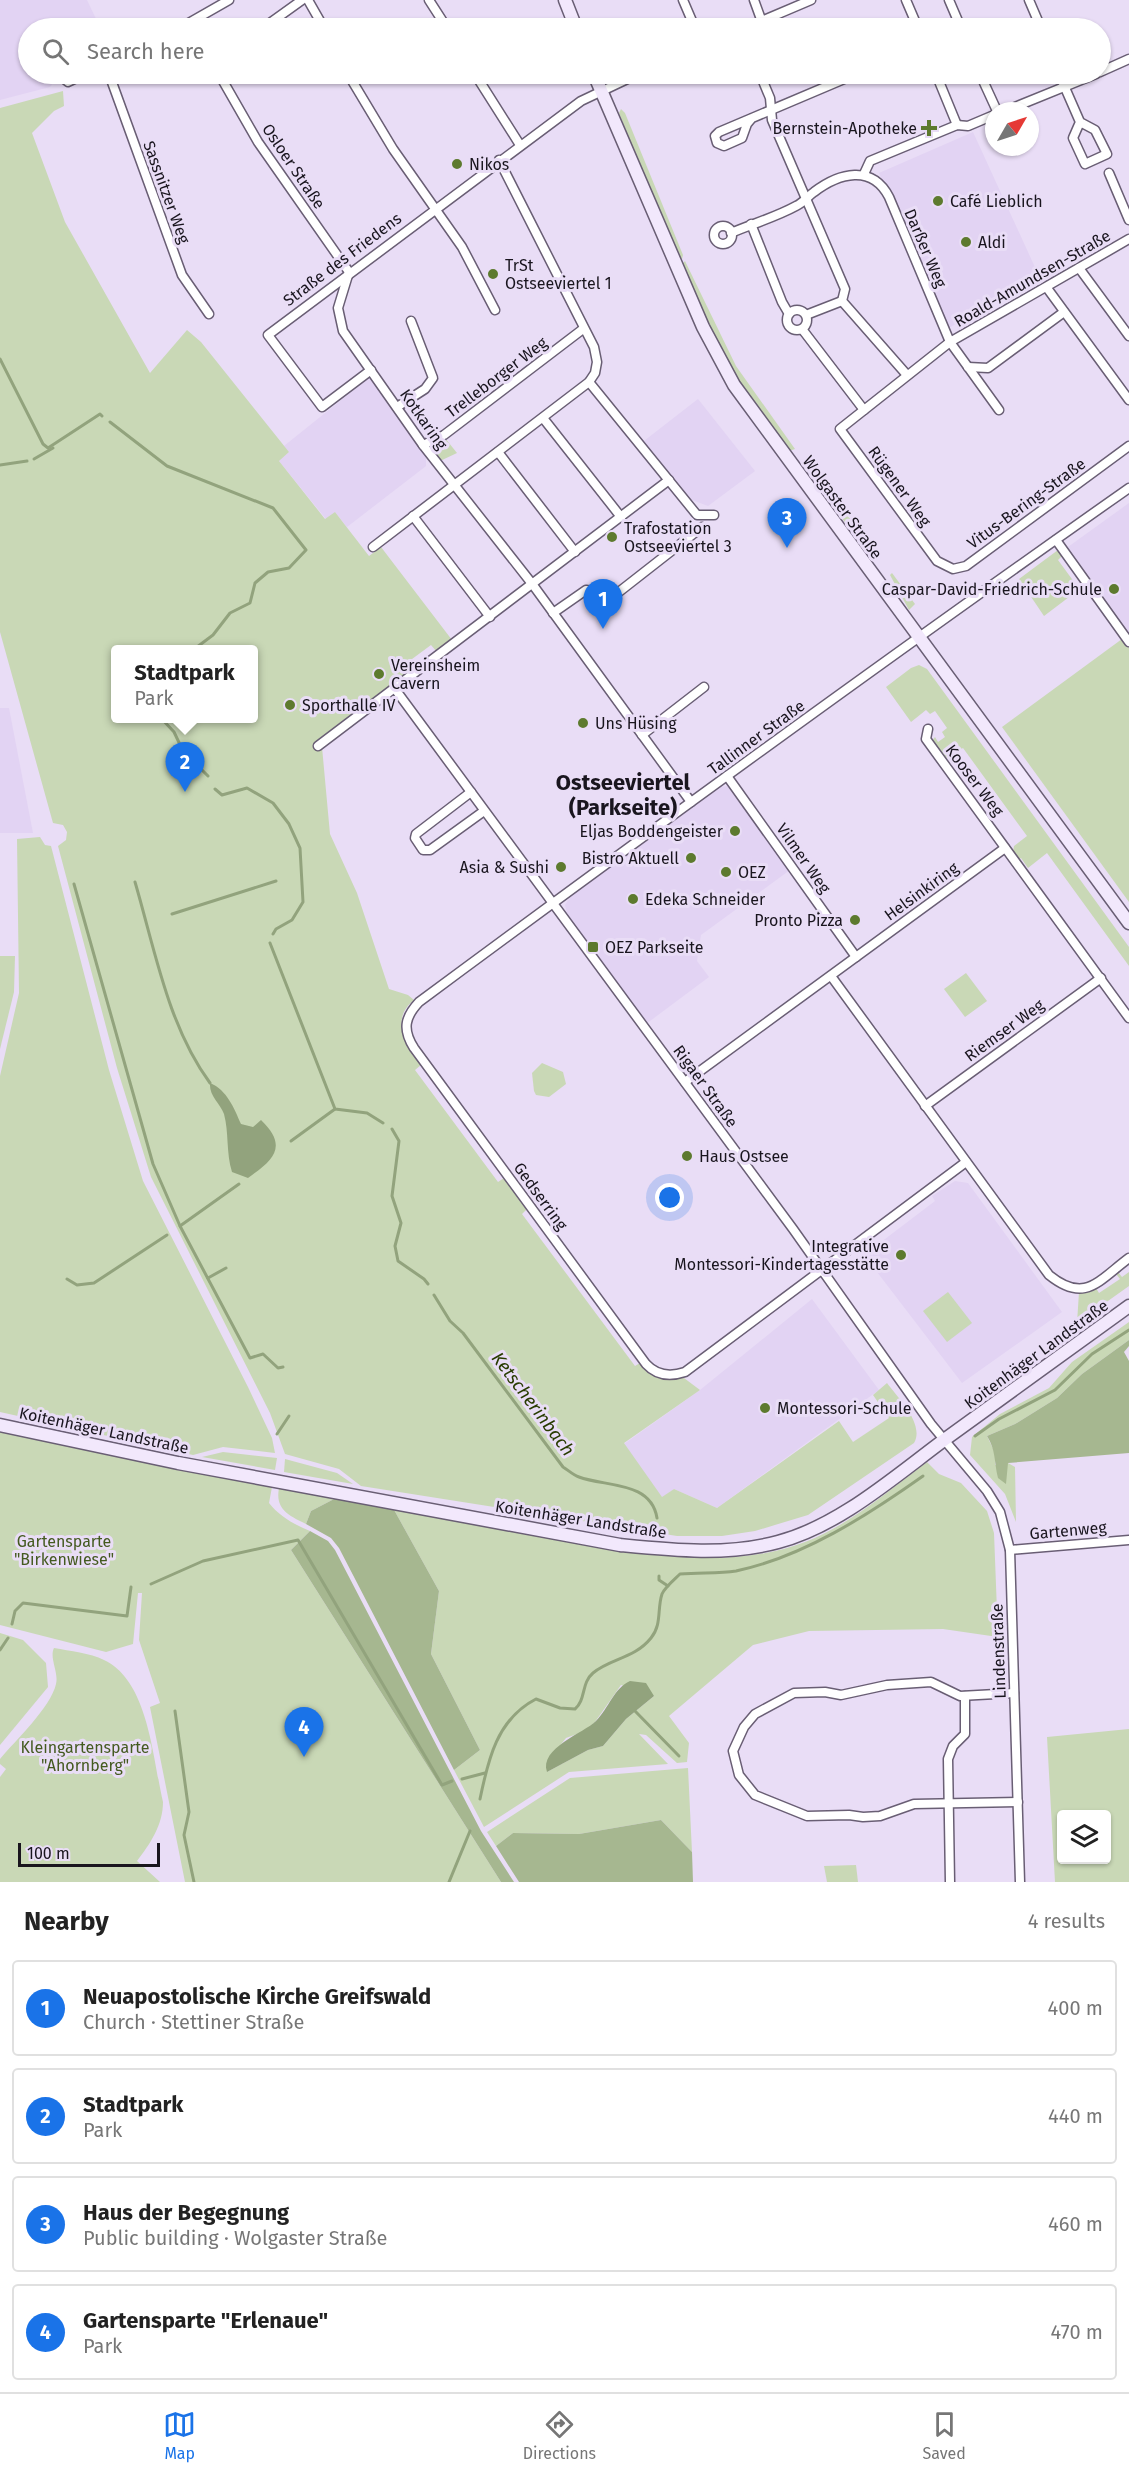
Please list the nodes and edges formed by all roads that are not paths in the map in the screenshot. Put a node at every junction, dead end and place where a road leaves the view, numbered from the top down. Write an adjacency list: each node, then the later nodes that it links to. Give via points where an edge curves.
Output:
1 (229, 0): 12 (street)
2 (302, 0): 13 (street)
3 (308, 0): 14 (street)
4 (429, 0): 15 (street)
5 (565, 0): 16 (main road)
6 (683, 0): 17 (street)
7 (754, 0): 18 (street)
8 (811, 0): 19 (street)
9 (906, 0): 20 (street)
10 (948, 0): 21 (street)
11 (1029, 0): 22 (street)
12 (203, 18)
13 (277, 18)
14 (318, 18)
15 (441, 18)
16 (572, 18)
17 (691, 18)
18 (761, 18)
19 (771, 18)
20 (914, 18)
21 (956, 18)
22 (1037, 18)
23 (1129, 59): 24 (street)
24 (1111, 67)
25 (113, 84): 62 (street, Sassnitzer Weg, via 182,275)
26 (225, 84): 57 (street, Osloer Straße, via 258,142)
27 (354, 84): 51 (street)
28 (481, 84): 46 (street)
29 (598, 84): 38 (main road, Wolgaster Straße)
30 (616, 84): 38 (street, Straße des Friedens)
31 (764, 84): 41 (street)
32 (832, 84): 41 (street)
33 (940, 84): 45 (street)
34 (985, 84): 39 (street)
35 (1063, 84): 37 (street)
36 (1071, 84): 37 (street)
37 (1064, 87): 40 (street); 44 (street)
38 (601, 91): 46 (street, Straße des Friedens); 97 (main road, Wolgaster Straße, via 703,327 735,385)
39 (993, 102)
40 (1027, 102)
41 (771, 110): 42 (street); 50 (street)
42 (752, 118)
43 (985, 119): 45 (street, via 968,126)
44 (1080, 122): 44 (street, via 1073,138 1085,164 1107,154 1095,130)
45 (957, 125): 49 (street, via 870,161)
46 (520, 145): 47 (street, Straße des Friedens)
47 (499, 160): 51 (street, Straße des Friedens); 66 (street)
48 (1109, 173): 52 (street)
49 (864, 174): 50 (street, via 826,186); 69 (street, Darßer Weg, via 889,197)
50 (806, 198): 53 (street, via 797,206); 59 (street, via 845,289)
51 (435, 208): 57 (street, Straße des Friedens); 60 (street, via 462,247)
52 (1129, 220)
53 (751, 224): 54 (street); 63 (street)
54 (731, 233)
55 (1129, 239): 56 (street, Roald-Amundsen-Straße)
56 (1079, 268): 58 (street, Roald-Amundsen-Straße); 68 (street)
57 (349, 272): 71 (street, Kotkaring, via 338,318); 71 (street, Straße des Friedens, via 268,335 322,407)
58 (1047, 288): 61 (street); 69 (street, Roald-Amundsen-Straße)
59 (842, 301): 64 (street); 72 (street)
60 (495, 310)
61 (1064, 312): 70 (street, via 987,368); 74 (street)
62 (209, 314)
63 (789, 314): 64 (street, via 797,310); 67 (street, via 790,327)
64 (806, 315): 67 (street)
65 (411, 321): 75 (street, via 433,378 425,389)
66 (584, 329): 73 (street, via 597,362); 80 (street, Trelleborger Weg, via 444,435)
67 (802, 329): 76 (street)
68 (1129, 336)
69 (950, 342): 70 (street, Roald-Amundsen-Straße); 72 (street, Roald-Amundsen-Straße)
70 (968, 368): 77 (street, Roald-Amundsen-Straße)
71 (371, 370): 75 (street, Kotkaring)
72 (907, 375): 76 (street, Roald-Amundsen-Straße)
73 (589, 382): 78 (street); 83 (street)
74 (1129, 400)
75 (397, 407): 80 (street, Kotkaring)
76 (864, 410): 79 (street, Roald-Amundsen-Straße)
77 (999, 410)
78 (543, 418): 82 (street); 88 (street)
79 (840, 429): 93 (street, Rügener Weg)
80 (423, 446): 84 (street, Kotkaring)
81 (1129, 446): 93 (street, Vitus-Bering-Straße, via 966,566 953,569)
82 (498, 452): 84 (street); 92 (street)
83 (669, 480): 86 (street, via 697,515); 88 (street)
84 (454, 485): 87 (street); 94 (street)
85 (1129, 488): 90 (street)
86 (714, 515)
87 (413, 516): 91 (street); 96 (street)
88 (621, 517): 92 (street)
89 (702, 527): 95 (street, via 615,595 586,590)
90 (1056, 540): 97 (street); 98 (street)
91 (373, 547)
92 (575, 552): 94 (street)
93 (937, 561)
94 (533, 585): 95 (street); 96 (street)
95 (553, 613): 102 (street)
96 (490, 617): 100 (street)
97 (918, 636): 104 (street, Tallinner Straße); 110 (main road, Wolgaster Straße)
98 (1129, 642)
99 (704, 687): 102 (street)
100 (395, 689): 103 (street); 105 (street, Rigaer Straße)
101 (928, 729): 108 (street, Kooser Weg, via 926,738)
102 (642, 735): 106 (street)
103 (318, 746)
104 (727, 776): 106 (street, Tallinner Straße); 111 (street, Vilmer Weg)
105 (471, 792): 107 (street, Rigaer Straße); 107 (street, via 416,834 419,845 430,850)
106 (691, 802): 109 (street, Tallinner Straße)
107 (484, 811): 109 (street, Rigaer Straße)
108 (1005, 848): 111 (street, Helsinkiring); 113 (street)
109 (552, 904): 115 (street, Rigaer Straße); 119 (street, Gedserring, via 419,1002 407,1017 406,1033 631,1343 651,1370 668,1376 685,1371)
110 (1129, 922)
111 (856, 957): 112 (street, Helsinkiring)
112 (831, 976): 115 (street, Helsinkiring); 116 (street)
113 (1101, 978): 114 (street); 116 (street, Riemser Weg)
114 (1129, 1018)
115 (685, 1082): 119 (street, Rigaer Straße)
116 (925, 1106): 117 (street)
117 (966, 1162): 118 (street, via 1049,1275 1060,1284 1072,1290 1091,1287); 119 (street)
118 (1129, 1258)
119 (822, 1270): 122 (street, Rigaer Straße)
120 (1129, 1306): 122 (main road, Koitenhäger Landstraße)
121 (0, 1425): 122 (main road, Koitenhäger Landstraße, via 248,1476 620,1545 676,1551 730,1550 778,1542 818,1527)
122 (944, 1440): 124 (street, Lindenstraße, via 1000,1512)
123 (1129, 1540): 124 (street, Gartenweg)
124 (1010, 1550): 125 (street, Lindenstraße)
125 (1014, 1693): 126 (street); 127 (street, Lindenstraße)
126 (965, 1696): 128 (street, via 965,1734 953,1746 948,1759); 128 (street, via 931,1682 887,1685 841,1695 794,1693 755,1714 733,1751 739,1775 755,1795 807,1816 872,1816 914,1804)
127 (1018, 1802): 128 (street); 130 (street, Lindenstraße)
128 (949, 1804): 129 (street)
129 (950, 1882)
130 (1020, 1882)

